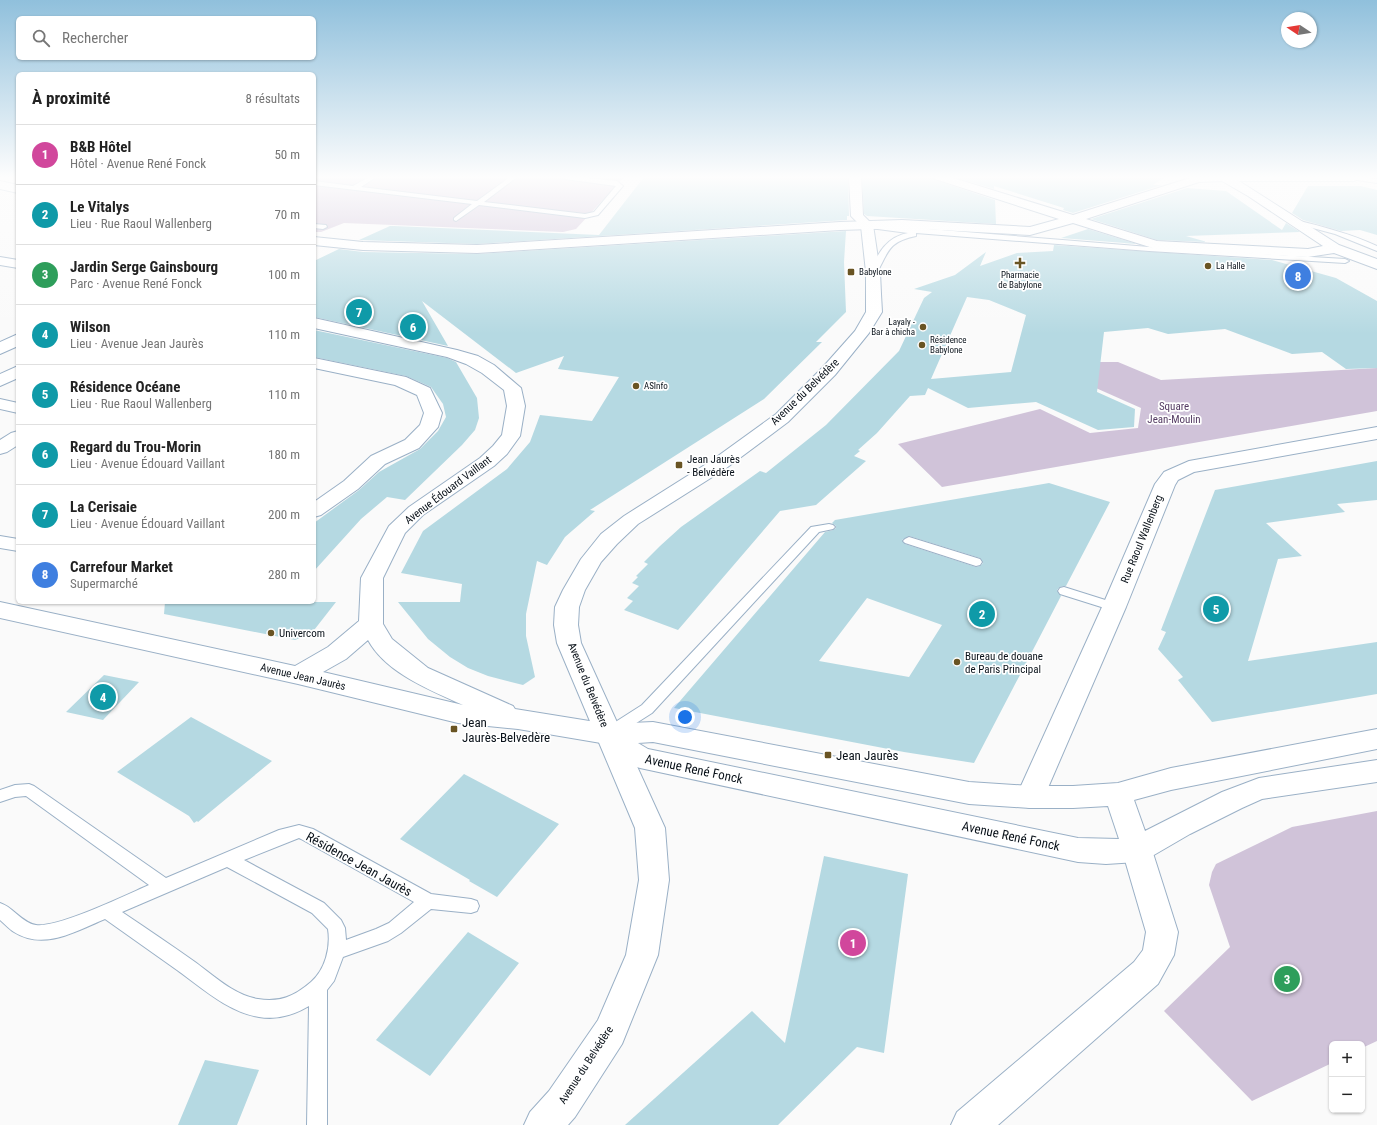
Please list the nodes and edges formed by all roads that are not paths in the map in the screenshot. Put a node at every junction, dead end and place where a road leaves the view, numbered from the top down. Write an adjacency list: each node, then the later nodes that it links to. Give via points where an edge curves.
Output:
1 (779, 230): 10 (main road, via 477,249)
2 (868, 230): 17 (main road, Avenue du Belvédère)
3 (894, 230): 9 (lane)
4 (1003, 230): 5 (main road)
5 (1035, 230)
6 (1107, 230): 11 (main road, via 1156,245 1308,252)
7 (1308, 230): 11 (main road)
8 (1329, 230): 12 (lane, via 1354,237)
9 (929, 232): 14 (lane); 17 (lane, via 907,235 891,242 884,249)
10 (316, 242)
11 (1336, 248): 14 (main road); 16 (main road)
12 (1377, 249)
13 (0, 261): 15 (main road)
14 (1345, 261): 18 (main road)
15 (16, 264)
16 (1377, 265)
17 (874, 272): 42 (main road, Avenue du Belvédère, via 874,312 861,333 829,371 782,418 718,465 631,520 609,539 592,559 574,590 567,607 569,643)
18 (1377, 279)
19 (316, 323): 39 (main road, Avenue Édouard Vaillant, via 397,340 472,360 512,388 516,406 511,436 500,450 487,462 416,511 396,530 372,578)
20 (16, 340): 21 (main road)
21 (0, 349)
22 (316, 363): 30 (main road, via 400,381 424,392 433,412 429,427 412,444 378,460 351,485)
23 (16, 372): 24 (main road)
24 (0, 381)
25 (0, 404): 26 (main road)
26 (16, 408)
27 (1377, 434): 37 (main road, Rue Raoul Wallenberg, via 1222,460 1190,467 1171,476 1165,484)
28 (16, 438): 29 (main road)
29 (0, 448)
30 (316, 510)
31 (829, 527): 42 (lane, via 815,529 647,709)
32 (909, 540): 35 (lane)
33 (0, 542): 34 (main road)
34 (16, 546)
35 (976, 562)
36 (1064, 591): 37 (lane)
37 (1114, 607): 47 (main road, Rue Raoul Wallenberg)
38 (0, 610): 40 (main road, Avenue Jean Jaurès)
39 (371, 624): 40 (main road, via 337,653); 41 (main road, via 383,645 420,674)
40 (298, 674): 41 (main road, Avenue Jean Jaurès, via 458,714)
41 (518, 719): 42 (main road, Avenue Jean Jaurès)
42 (608, 734): 47 (main road, via 654,732 969,792); 48 (main road, Avenue René Fonck, via 640,758 693,770 1078,850); 58 (main road, Avenue du Belvédère, via 650,828 654,880 642,955 610,1032 562,1104)
43 (1377, 739): 45 (main road, via 1171,778)
44 (1377, 770): 48 (main road, Avenue René Fonck, via 1259,789 1180,826)
45 (1118, 794): 47 (main road); 48 (main road)
46 (0, 796): 50 (lane, via 29,790)
47 (1030, 797)
48 (1137, 850): 59 (main road, via 1162,932 1158,955 1146,973)
49 (228, 859): 50 (lane, Résidence Jean Jaurès); 51 (lane, Résidence Jean Jaurès, via 299,831); 55 (lane, via 318,908 336,927)
50 (164, 886): 54 (lane, Résidence Jean Jaurès)
51 (428, 902): 52 (lane, Résidence Jean Jaurès); 55 (lane, via 395,928)
52 (471, 906)
53 (0, 910): 54 (lane, Résidence Jean Jaurès, via 21,927 36,933 58,931)
54 (107, 910): 56 (lane, via 232,999 245,1004 258,1008 284,1008)
55 (336, 952): 56 (lane, via 330,971)
56 (318, 990): 57 (lane)
57 (317, 1125)
58 (543, 1125)
59 (970, 1125)

